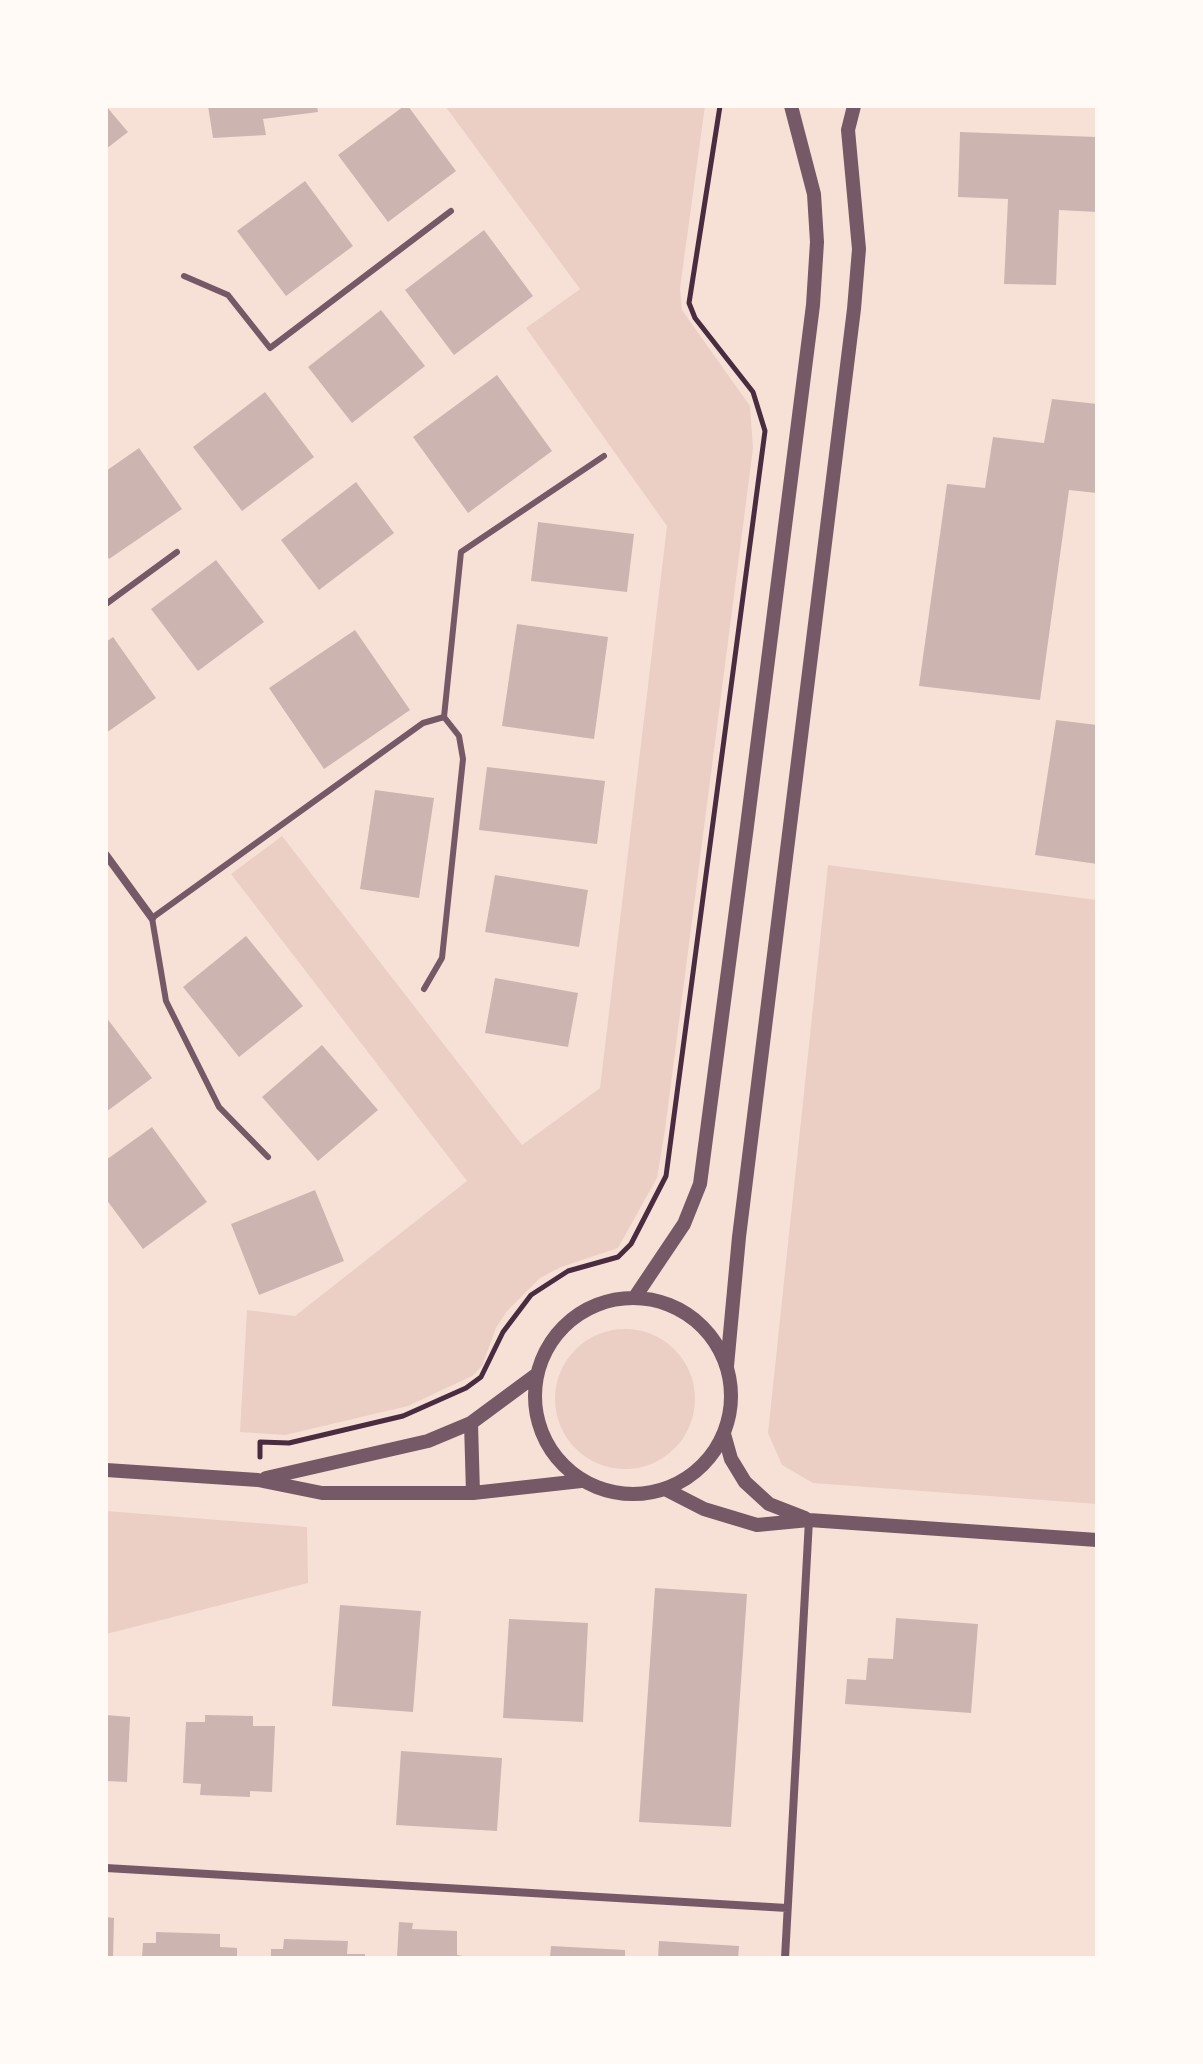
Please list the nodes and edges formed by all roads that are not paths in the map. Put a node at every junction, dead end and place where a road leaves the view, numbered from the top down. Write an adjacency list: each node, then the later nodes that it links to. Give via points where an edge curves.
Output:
1 (791, 106): 13 (street, via 814,194 817,242 747,826 700,1184 684,1224)
2 (854, 106): 14 (street, via 848,130 859,249 854,309)
3 (451, 211): 4 (lane, via 270,348 228,295)
4 (184, 276)
5 (604, 456): 8 (lane, via 461,552)
6 (177, 552): 7 (lane)
7 (106, 604)
8 (444, 717): 10 (lane, via 423,723); 11 (lane, via 459,736 463,759 442,958)
9 (106, 855): 10 (street)
10 (152, 918): 12 (lane, via 166,1001 219,1107)
11 (424, 989)
12 (268, 1157)
13 (635, 1297): 14 (street, via 665,1302 692,1316 714,1338); 15 (street, via 601,1302 571,1319 548,1344)
14 (727, 1366): 17 (street, via 732,1388)
15 (536, 1375): 16 (street); 20 (street, via 534,1406 542,1435 558,1461)
16 (471, 1423): 19 (street, via 428,1441); 22 (street)
17 (724, 1434): 21 (street, via 690,1477); 23 (street, via 745,1482 769,1504)
18 (106, 1470): 19 (street)
19 (258, 1480): 22 (street, via 322,1493)
20 (581, 1481): 21 (street, via 636,1495); 22 (street)
21 (665, 1489): 23 (street, via 704,1509 757,1525)
22 (473, 1493)
23 (809, 1520): 24 (street); 26 (street)
24 (1097, 1540)
25 (106, 1868): 26 (street)
26 (787, 1908): 27 (street)
27 (785, 1958)

